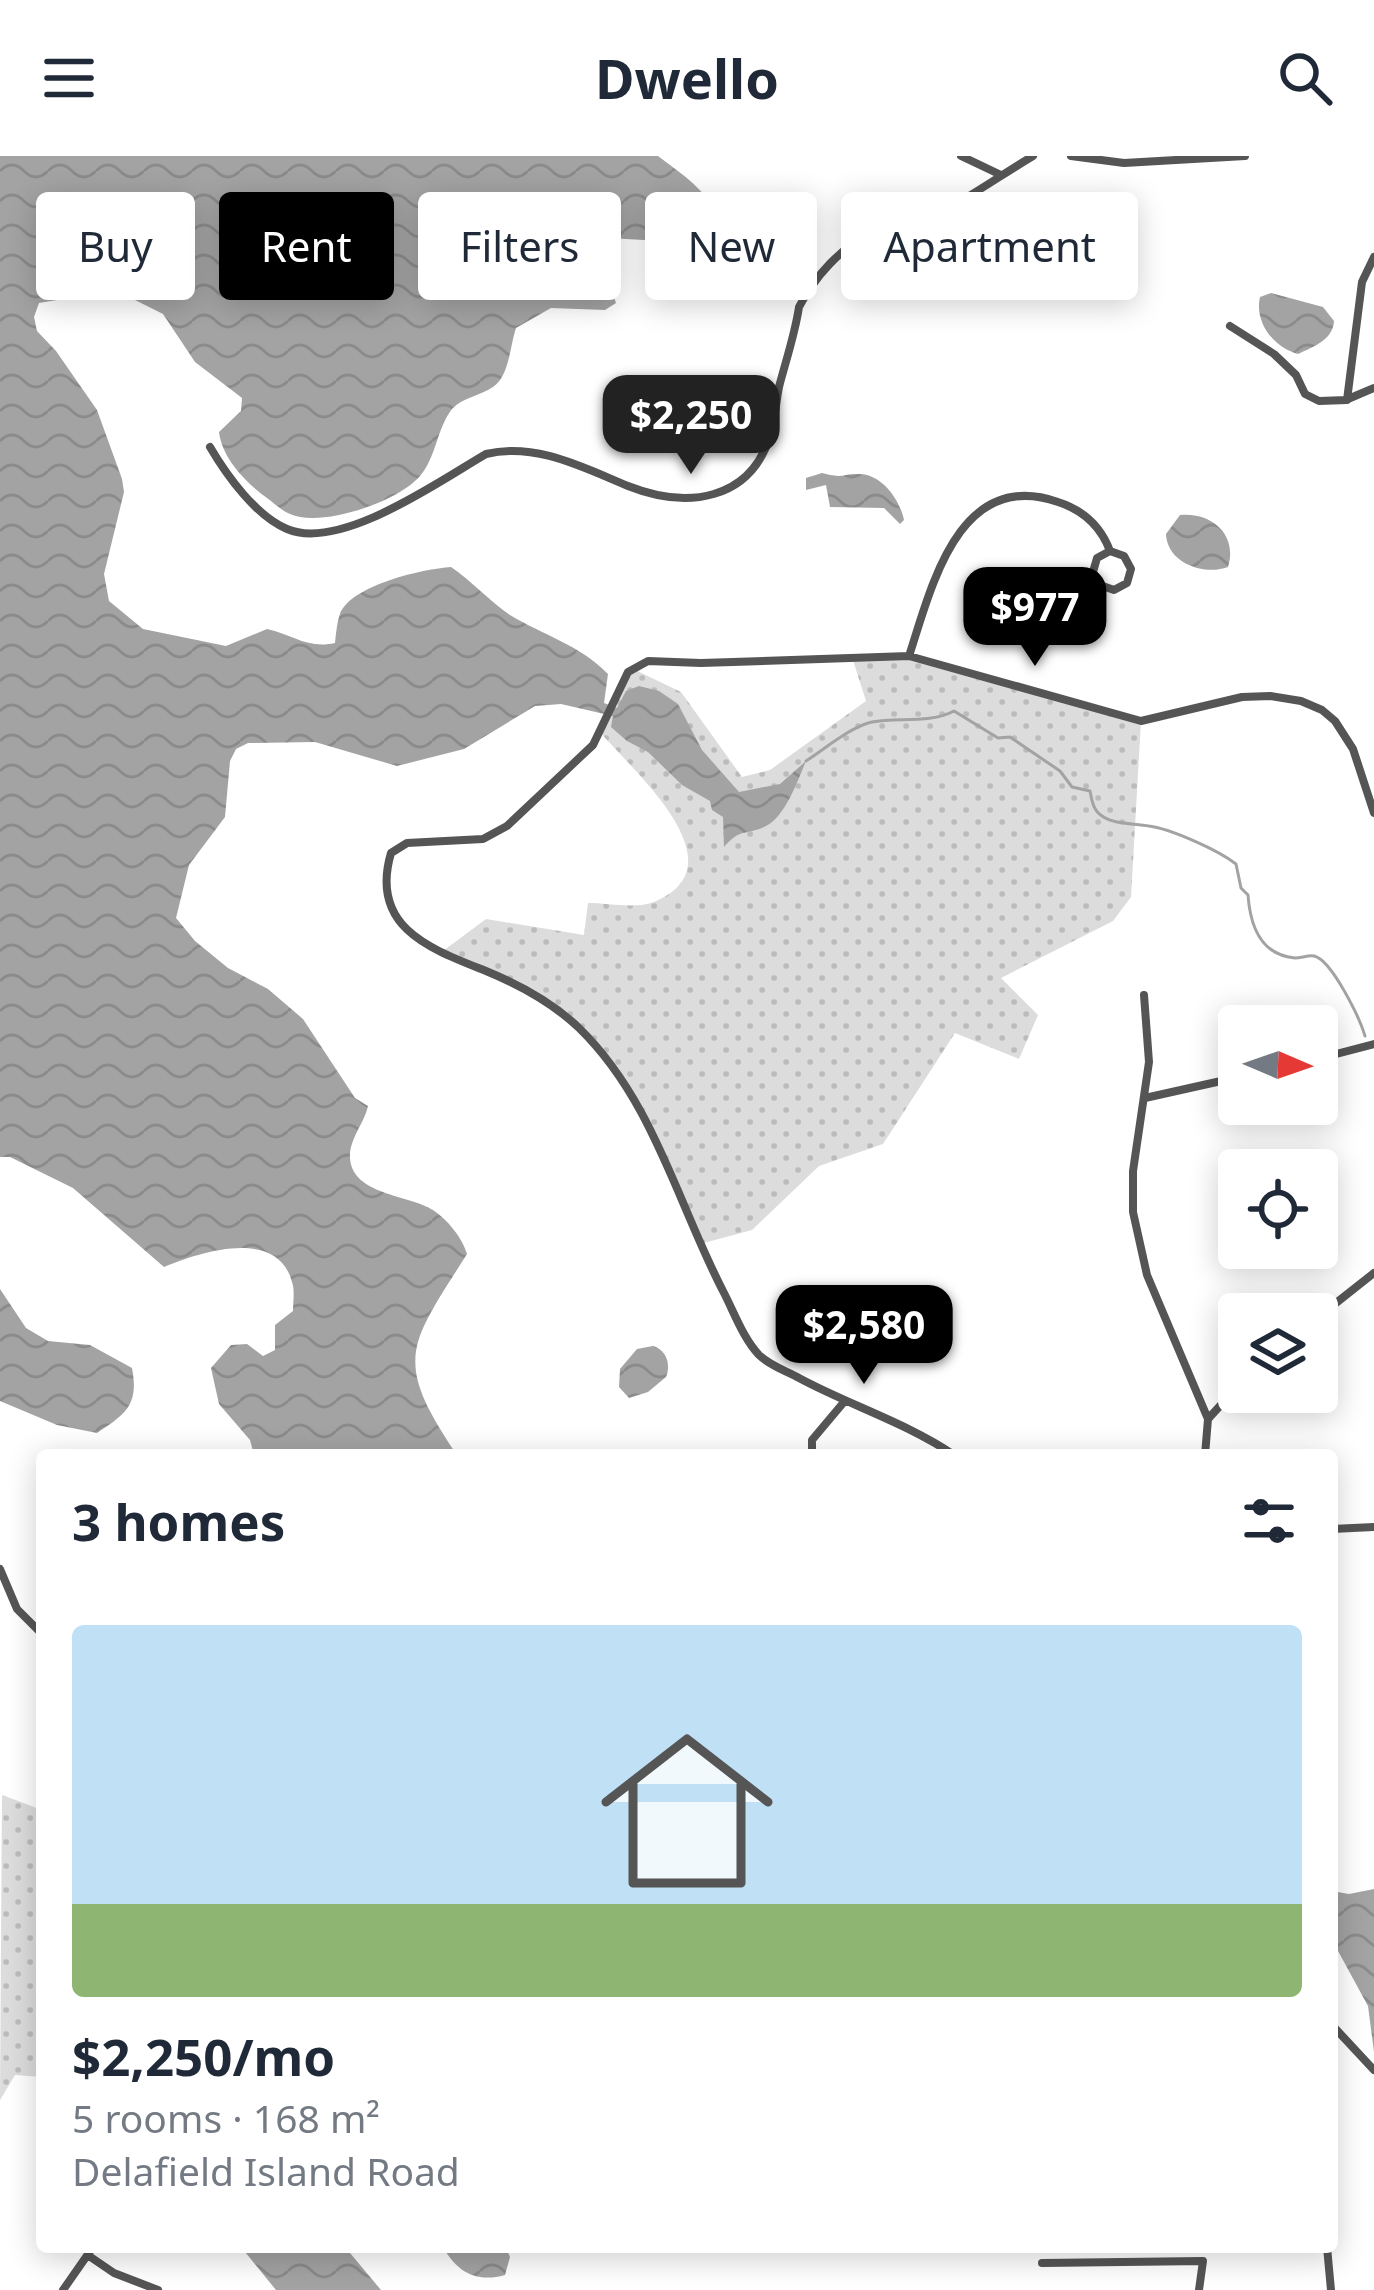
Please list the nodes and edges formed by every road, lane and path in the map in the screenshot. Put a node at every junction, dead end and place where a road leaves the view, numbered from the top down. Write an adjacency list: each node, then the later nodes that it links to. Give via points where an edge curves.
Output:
1 (961, 156): 5 (street)
2 (1033, 156): 5 (street)
3 (1071, 156): 4 (street, via 1124,163)
4 (1245, 156)
5 (1001, 175): 10 (street, via 916,224 853,243 808,290 771,434 746,475 715,496 666,496 562,458 498,451 369,521 302,533 265,514)
6 (1374, 257): 9 (street, via 1362,283)
7 (1230, 326): 9 (street, via 1274,353 1305,394)
8 (1374, 388): 9 (street)
9 (1347, 400)
10 (210, 447)
11 (1110, 551): 11 (street, via 1093,572 1100,586 1114,590 1131,569); 12 (street, via 1095,524 1064,504 1041,497 995,502 953,537)
12 (909, 656): 13 (street, via 1141,722 1242,697 1300,701 1335,721); 22 (street, via 648,661 631,668 598,737 507,826 483,839 407,843 391,853 387,886 394,914 418,941 543,999 578,1027 641,1111 749,1341 762,1358)
13 (1369, 779): 14 (street)
14 (1374, 812)
15 (1144, 995): 19 (street)
16 (1374, 1044): 17 (street)
17 (1338, 1053)
18 (1218, 1082): 19 (street)
19 (1144, 1098): 24 (street, via 1132,1212 1147,1275)
20 (1374, 1273): 21 (street)
21 (1338, 1301)
22 (844, 1402): 25 (street); 26 (street)
23 (1218, 1408): 24 (street)
24 (1208, 1419): 27 (street)
25 (812, 1449)
26 (945, 1449)
27 (1206, 1449)
28 (1374, 1527): 29 (street)
29 (1338, 1529)
30 (0, 1569): 31 (street, via 17,1610)
31 (36, 1628)
32 (1338, 2031): 33 (street)
33 (1374, 2070)
34 (90, 2253): 38 (street)
35 (92, 2253): 39 (street, via 114,2273)
36 (1328, 2253): 41 (street)
37 (1042, 2263): 40 (street, via 1203,2261)
38 (63, 2290)
39 (158, 2290)
40 (1199, 2290)
41 (1331, 2290)

